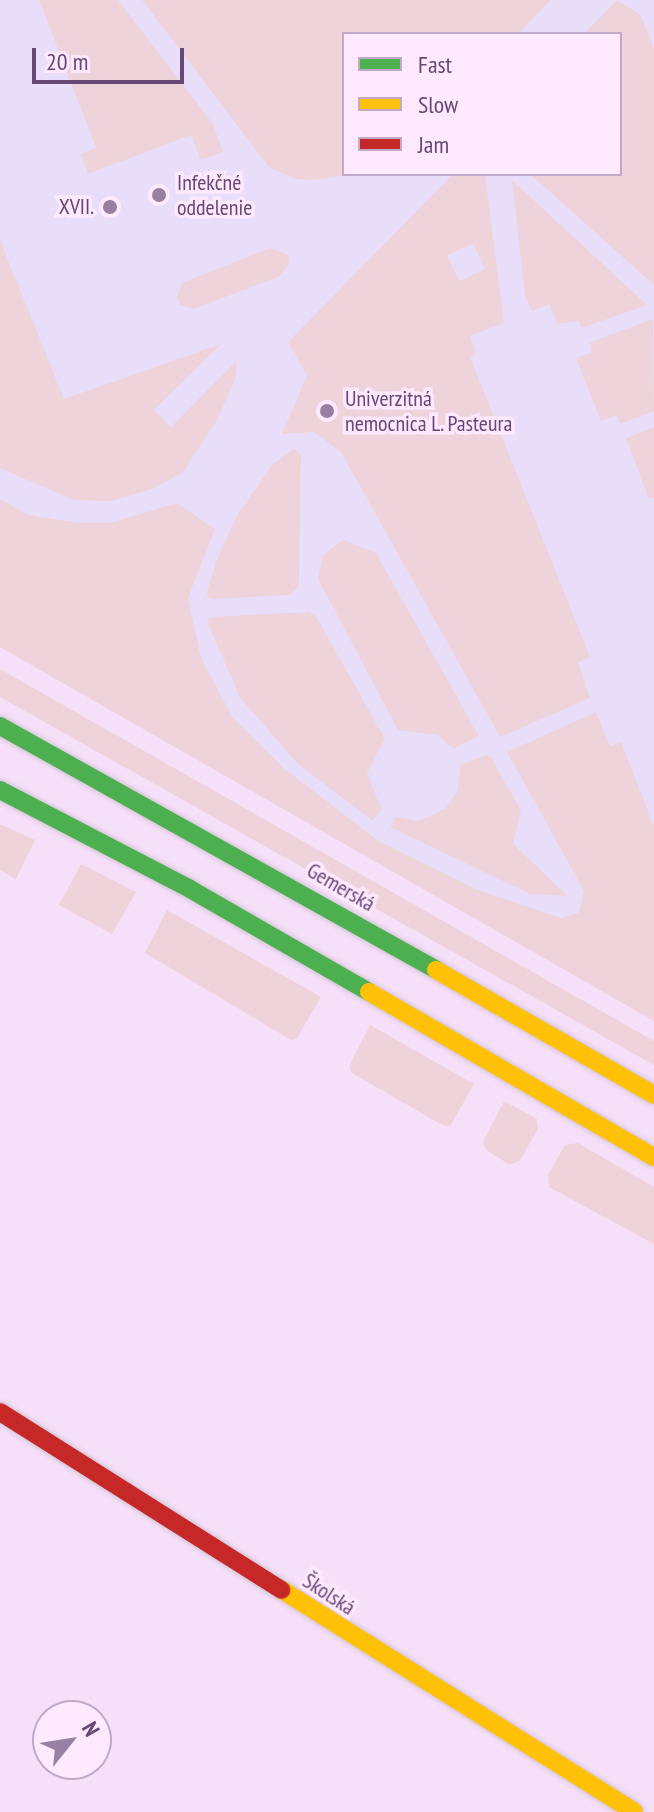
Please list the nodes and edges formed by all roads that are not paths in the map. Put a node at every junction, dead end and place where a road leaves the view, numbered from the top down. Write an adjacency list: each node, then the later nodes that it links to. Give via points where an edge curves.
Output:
1 (0, 726): 3 (street, Gemerská, via 220,845)
2 (0, 790): 4 (street, via 190,889)
3 (654, 1095)
4 (654, 1157)
5 (0, 1412): 6 (street, Školská)
6 (634, 1812)

